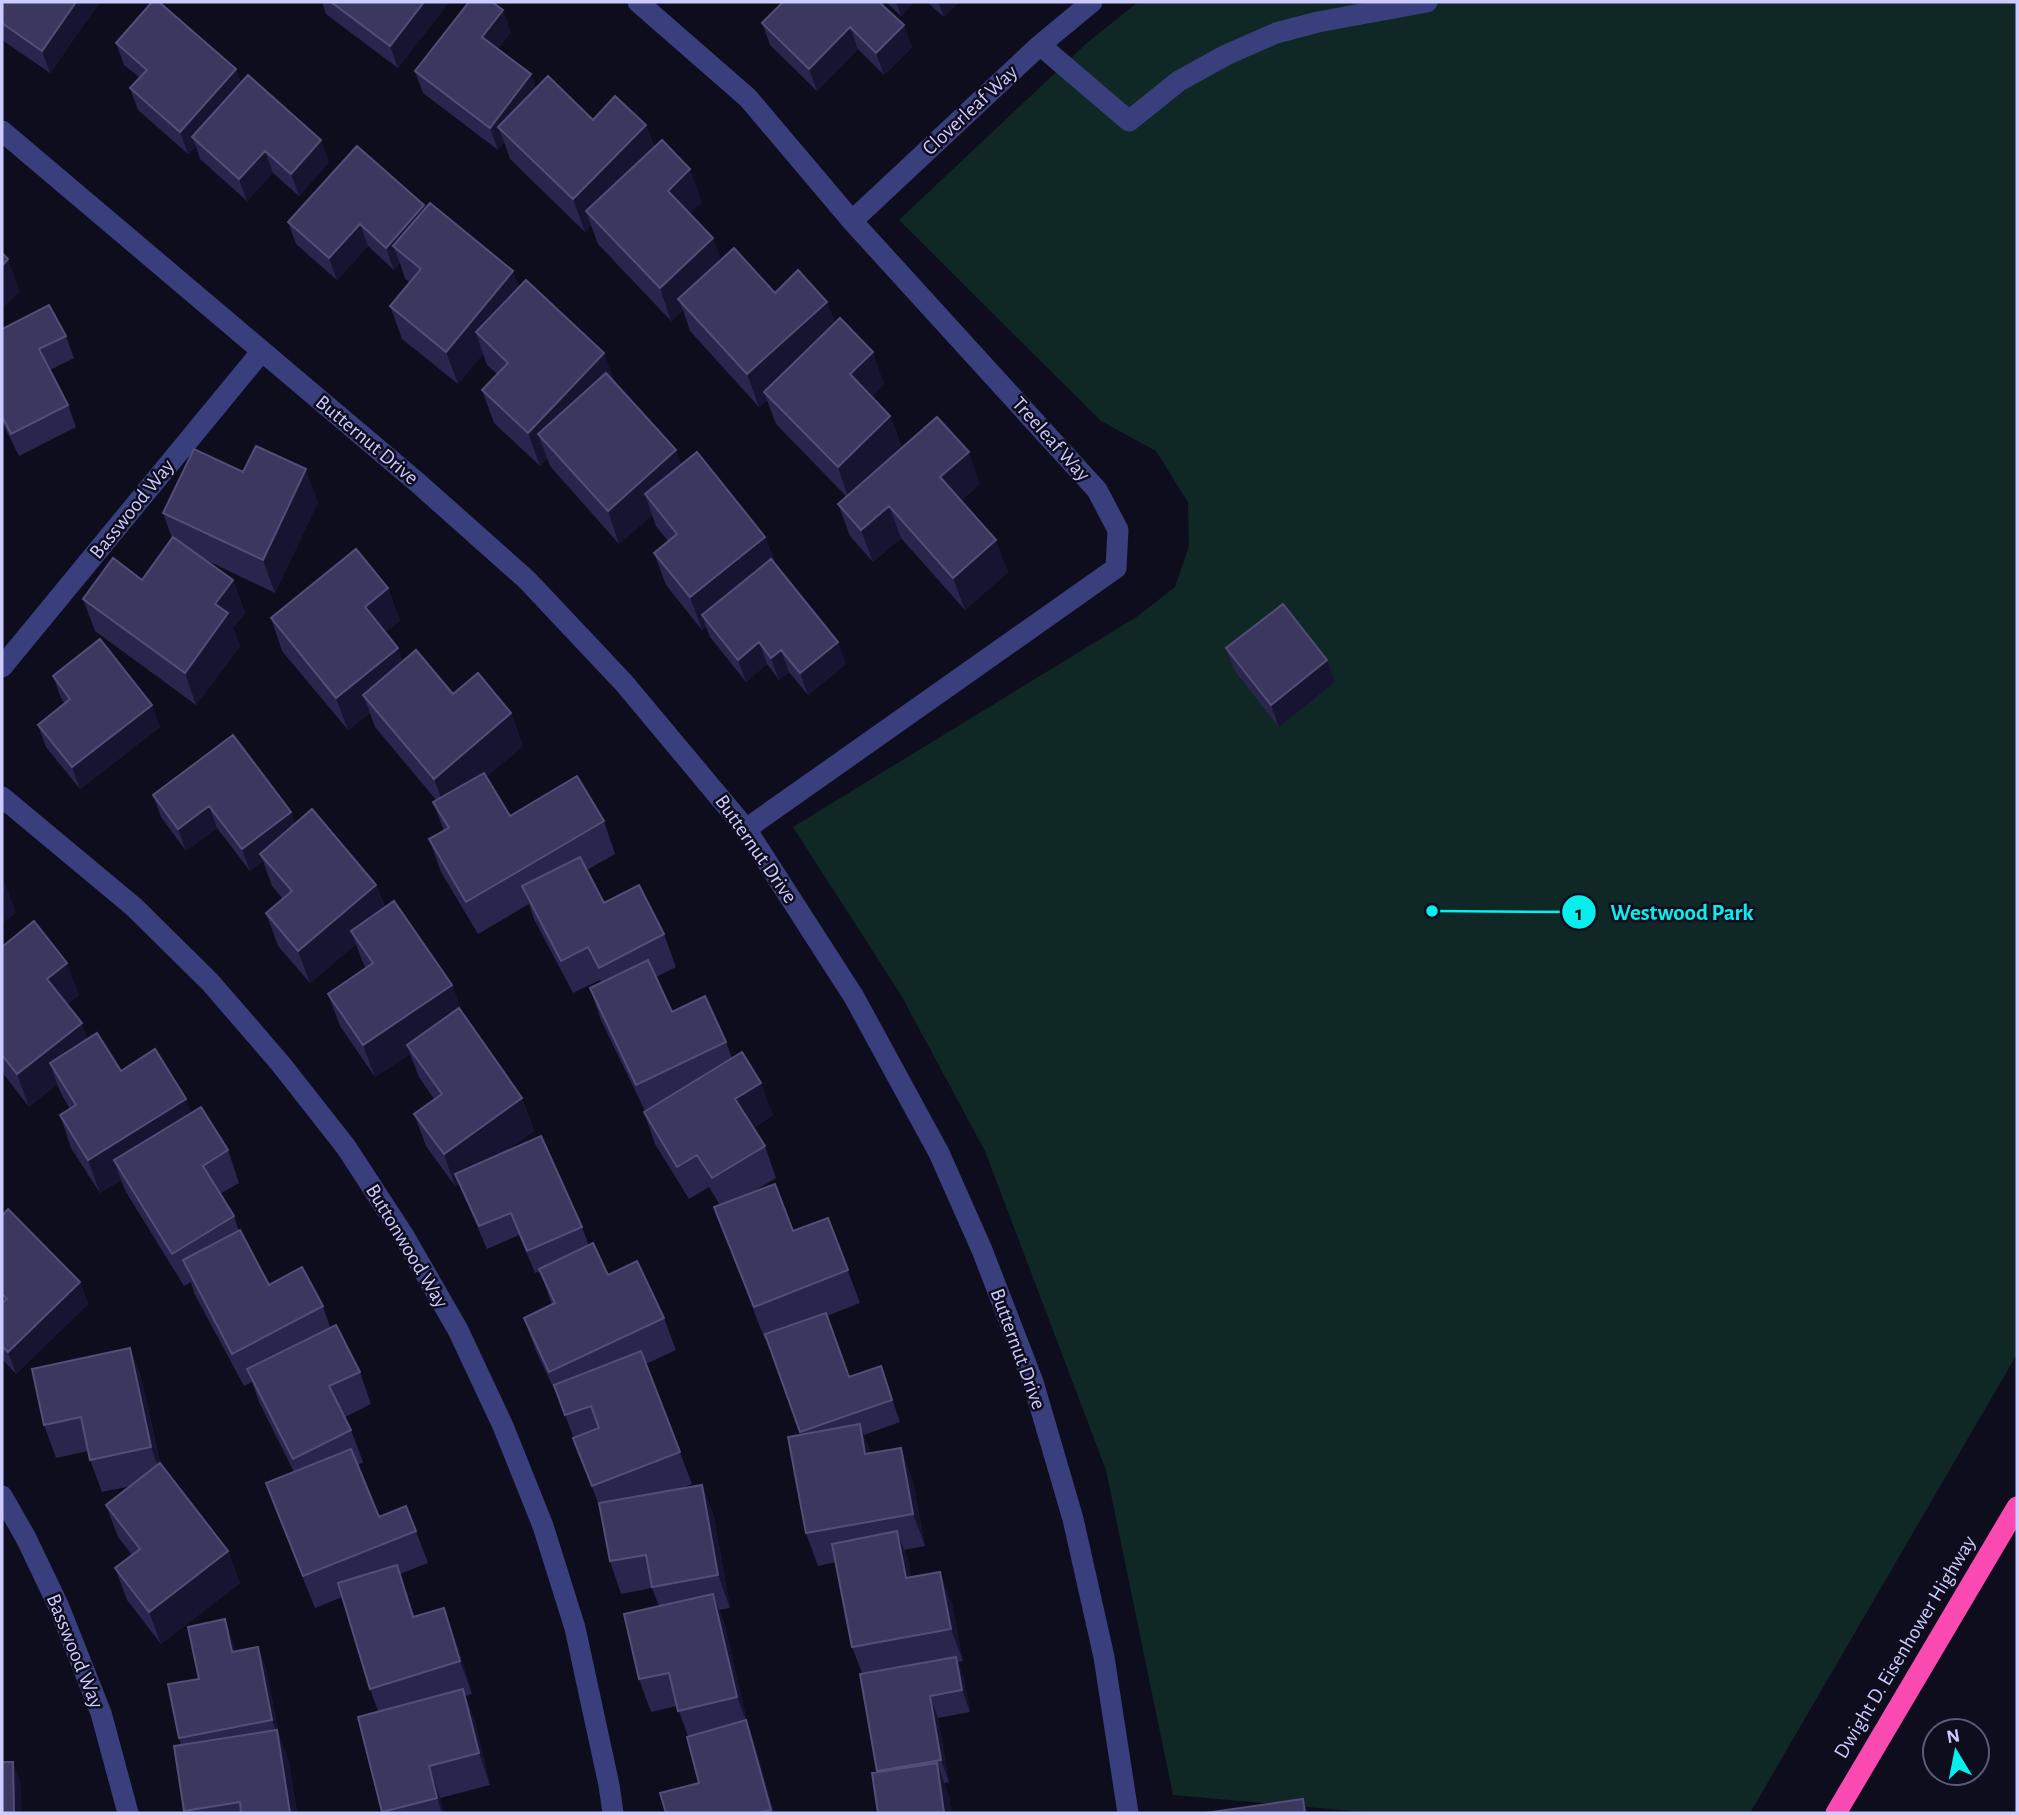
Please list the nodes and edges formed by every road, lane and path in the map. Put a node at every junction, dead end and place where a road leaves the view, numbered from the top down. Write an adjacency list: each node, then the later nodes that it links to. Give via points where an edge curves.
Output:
1 (638, 2): 6 (street, Treeleaf Way, via 748,98)
2 (1092, 2): 4 (street, Cloverleaf Way)
3 (1427, 2): 4 (street, via 1276,33 1179,81 1129,121)
4 (1040, 45): 6 (street, Cloverleaf Way)
5 (2, 131): 7 (street, Butternut Drive)
6 (852, 221): 10 (street, Treeleaf Way, via 1097,490 1118,530 1116,568)
7 (262, 351): 8 (street, Basswood Way); 10 (street, Butternut Drive, via 527,580 624,682)
8 (2, 667)
9 (2, 797): 14 (street, Buttonwood Way, via 134,907 210,982 346,1147 404,1236 463,1342 543,1526 575,1628)
10 (746, 829): 15 (street, Butternut Drive, via 854,997 939,1153 982,1250 1033,1382 1073,1518 1104,1657)
11 (2, 1496): 13 (street, Basswood Way, via 59,1607 101,1713)
12 (2017, 1507): 16 (highway, Dwight D. Eisenhower Highway)
13 (128, 1813)
14 (612, 1813)
15 (1128, 1813)
16 (1836, 1813)

